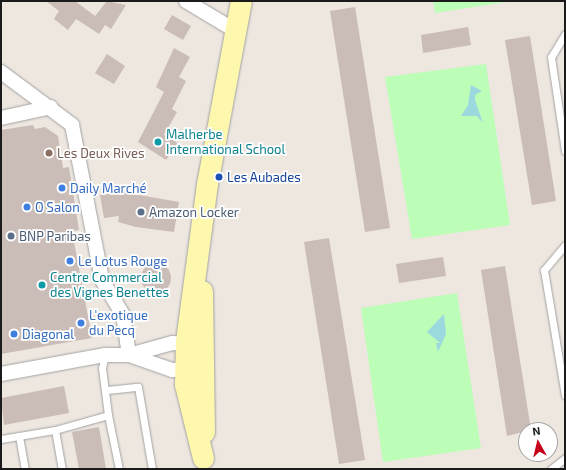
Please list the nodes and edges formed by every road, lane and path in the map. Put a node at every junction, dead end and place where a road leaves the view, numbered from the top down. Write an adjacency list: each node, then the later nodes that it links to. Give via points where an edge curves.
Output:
1 (186, 1): 3 (street)
2 (241, 1): 3 (main road)
3 (236, 31): 10 (main road, via 207,184)
4 (565, 34): 8 (lane, via 551,57)
5 (1, 72): 6 (street)
6 (51, 107): 7 (street); 13 (street, via 72,125 80,154 102,280 123,315)
7 (1, 118)
8 (565, 151)
9 (565, 245): 18 (lane, via 544,270)
10 (200, 255): 11 (main road); 14 (main road)
11 (186, 342): 13 (street); 14 (street, via 198,348); 15 (main road)
12 (104, 355): 13 (street); 16 (street); 17 (lane, via 102,368)
13 (129, 355): 15 (street, via 148,363)
14 (204, 357): 15 (street, via 199,365); 24 (main road)
15 (186, 371): 24 (main road, via 189,401)
16 (1, 374)
17 (107, 390): 19 (lane); 28 (lane, via 138,387)
18 (565, 396)
19 (108, 415): 20 (lane); 27 (lane)
20 (55, 430): 21 (lane); 26 (lane)
21 (19, 436): 22 (lane); 25 (lane)
22 (1, 439)
23 (565, 458): 29 (lane)
24 (204, 463)
25 (26, 469)
26 (62, 469)
27 (119, 469)
28 (152, 469)
29 (551, 469)

